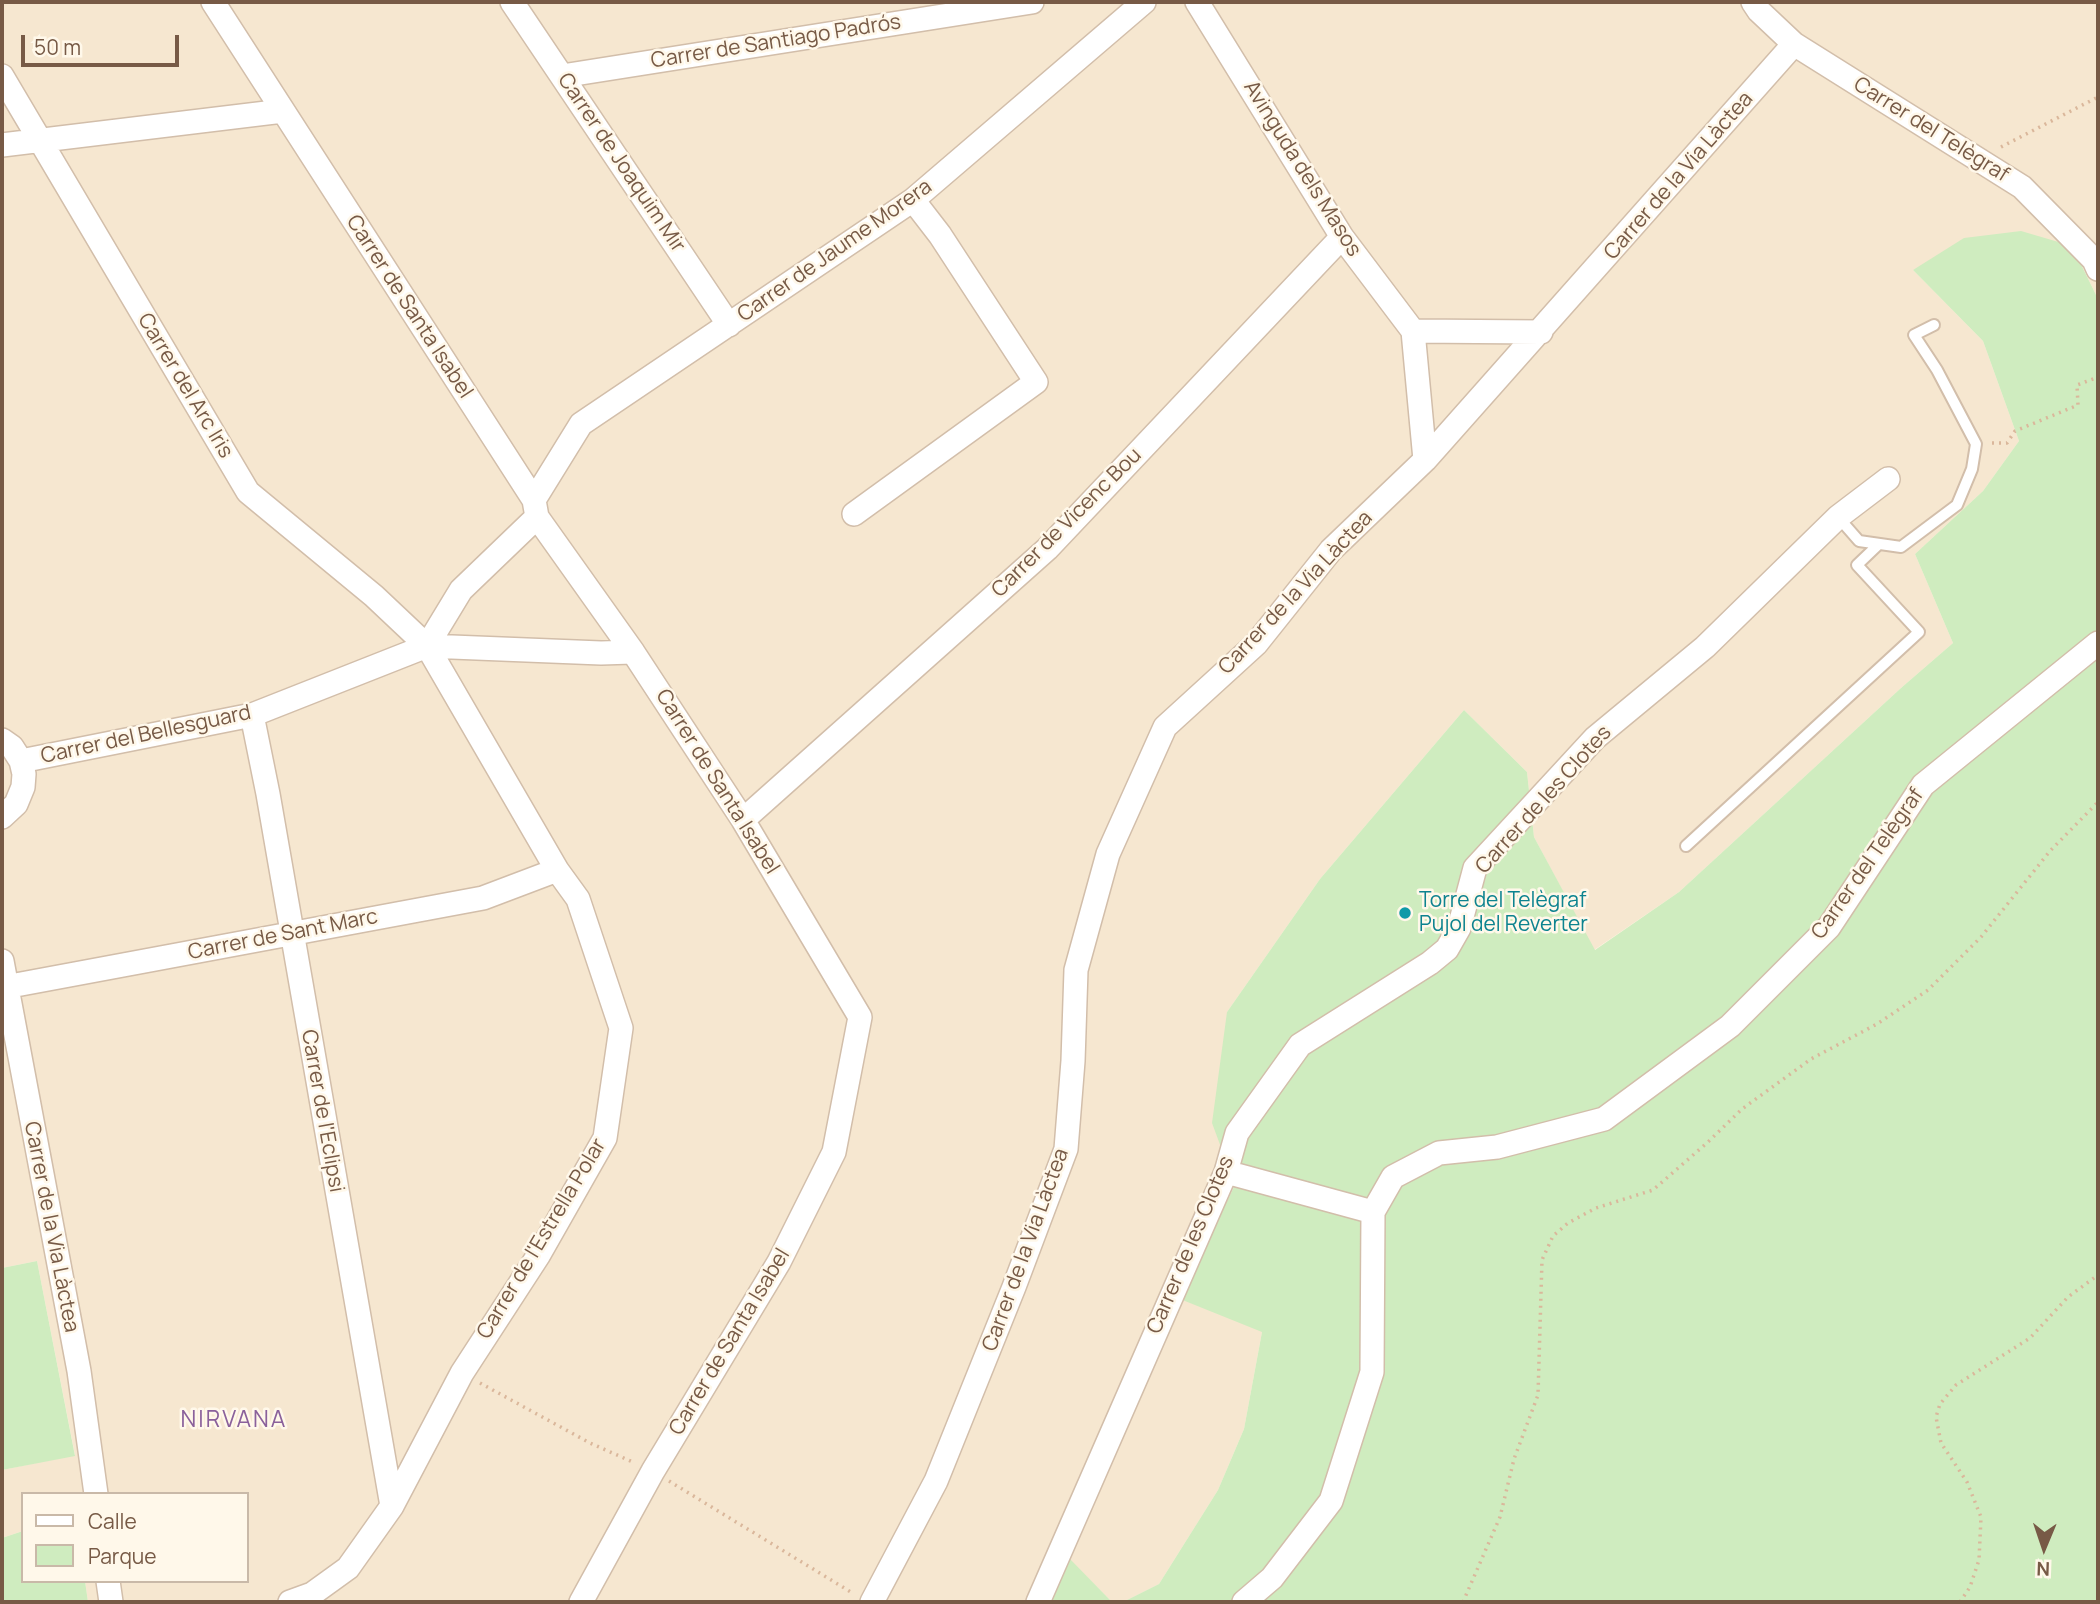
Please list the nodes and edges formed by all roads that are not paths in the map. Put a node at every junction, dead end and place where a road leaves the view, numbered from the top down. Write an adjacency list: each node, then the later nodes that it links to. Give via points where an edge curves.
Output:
1 (212, 2): 10 (street, Carrer de Santa Isabel)
2 (512, 2): 9 (street, Carrer de Joaquim Mir)
3 (1032, 2): 9 (street, Carrer de Santiago Padrós)
4 (1144, 2): 13 (street, Carrer de Jaume Morera)
5 (1197, 2): 14 (street, Avinguda dels Masos)
6 (1753, 2): 7 (street, Carrer del Telègraf)
7 (1794, 44): 15 (street, Carrer del Telègraf, via 2022,187); 19 (street, Carrer de la Via Làctea)
8 (2, 76): 11 (street, Carrer del Arc Iris)
9 (562, 76): 16 (street, Carrer de Joaquim Mir)
10 (283, 111): 11 (street); 22 (street, Carrer de Santa Isabel)
11 (38, 139): 12 (street); 27 (street, Carrer del Arc Iris, via 248,492)
12 (2, 145)
13 (913, 200): 16 (street, Carrer de Jaume Morera); 23 (street, via 1036,382)
14 (1342, 237): 18 (street, Avinguda dels Masos); 33 (street, Carrer de Vicenc Bou, via 1047,549)
15 (2098, 269)
16 (729, 325): 22 (street, Carrer de Jaume Morera, via 581,424)
17 (1934, 325): 25 (lane, via 1914,335 1976,444 1972,469 1957,505 1901,547)
18 (1413, 331): 19 (street); 20 (street)
19 (1541, 332): 20 (street, Carrer de la Via Làctea)
20 (1425, 460): 47 (street, Carrer de la Via Làctea, via 1331,550 1256,644 1165,727 1108,854 1076,970 1066,1149 936,1481)
21 (1888, 479): 24 (street, Carrer de les Clotes)
22 (536, 509): 27 (street, via 461,590); 28 (street, Carrer de Santa Isabel)
23 (853, 514)
24 (1838, 517): 25 (lane, via 1859,541); 39 (street, Carrer de les Clotes, via 1705,647 1595,738 1475,868 1459,928 1447,950 1300,1045 1237,1133)
25 (1879, 544): 34 (lane, via 1857,565 1919,632)
26 (2098, 643): 40 (street, Carrer del Telègraf, via 1923,785 1829,927 1730,1026 1604,1119 1497,1147 1438,1153 1394,1177)
27 (427, 646): 28 (street, Carrer del Bellesguard); 29 (street, Carrer del Bellesguard); 35 (street, Carrer de l'Estrella Polar)
28 (633, 652): 33 (street, Carrer de Santa Isabel)
29 (253, 715): 31 (street, Carrer del Bellesguard); 36 (street, Carrer de l'Eclipsi)
30 (2, 740): 31 (street)
31 (21, 761): 32 (street, via 23,788 16,804)
32 (2, 817)
33 (743, 820): 46 (street, Carrer de Santa Isabel, via 860,1017 834,1152 779,1262 653,1471)
34 (1686, 846)
35 (557, 870): 36 (street, Carrer de Sant Marc, via 483,898); 42 (street, Carrer de l'Estrella Polar, via 578,900 621,1028 605,1138 538,1256 462,1373)
36 (291, 934): 38 (street, Carrer de Sant Marc); 42 (street, Carrer de l'Eclipsi)
37 (2, 961): 38 (street, Carrer de la Via Làctea)
38 (5, 986): 41 (street, Carrer de la Via Làctea, via 79,1371)
39 (1226, 1172): 40 (street); 48 (street, Carrer de les Clotes)
40 (1373, 1212): 49 (street, via 1371,1372 1331,1501 1272,1578)
41 (96, 1492)
42 (392, 1506): 45 (street, Carrer de l'Estrella Polar, via 348,1568 312,1594)
43 (108, 1583): 44 (street)
44 (111, 1602)
45 (290, 1602)
46 (581, 1602)
47 (872, 1602)
48 (1038, 1602)
49 (1244, 1602)

